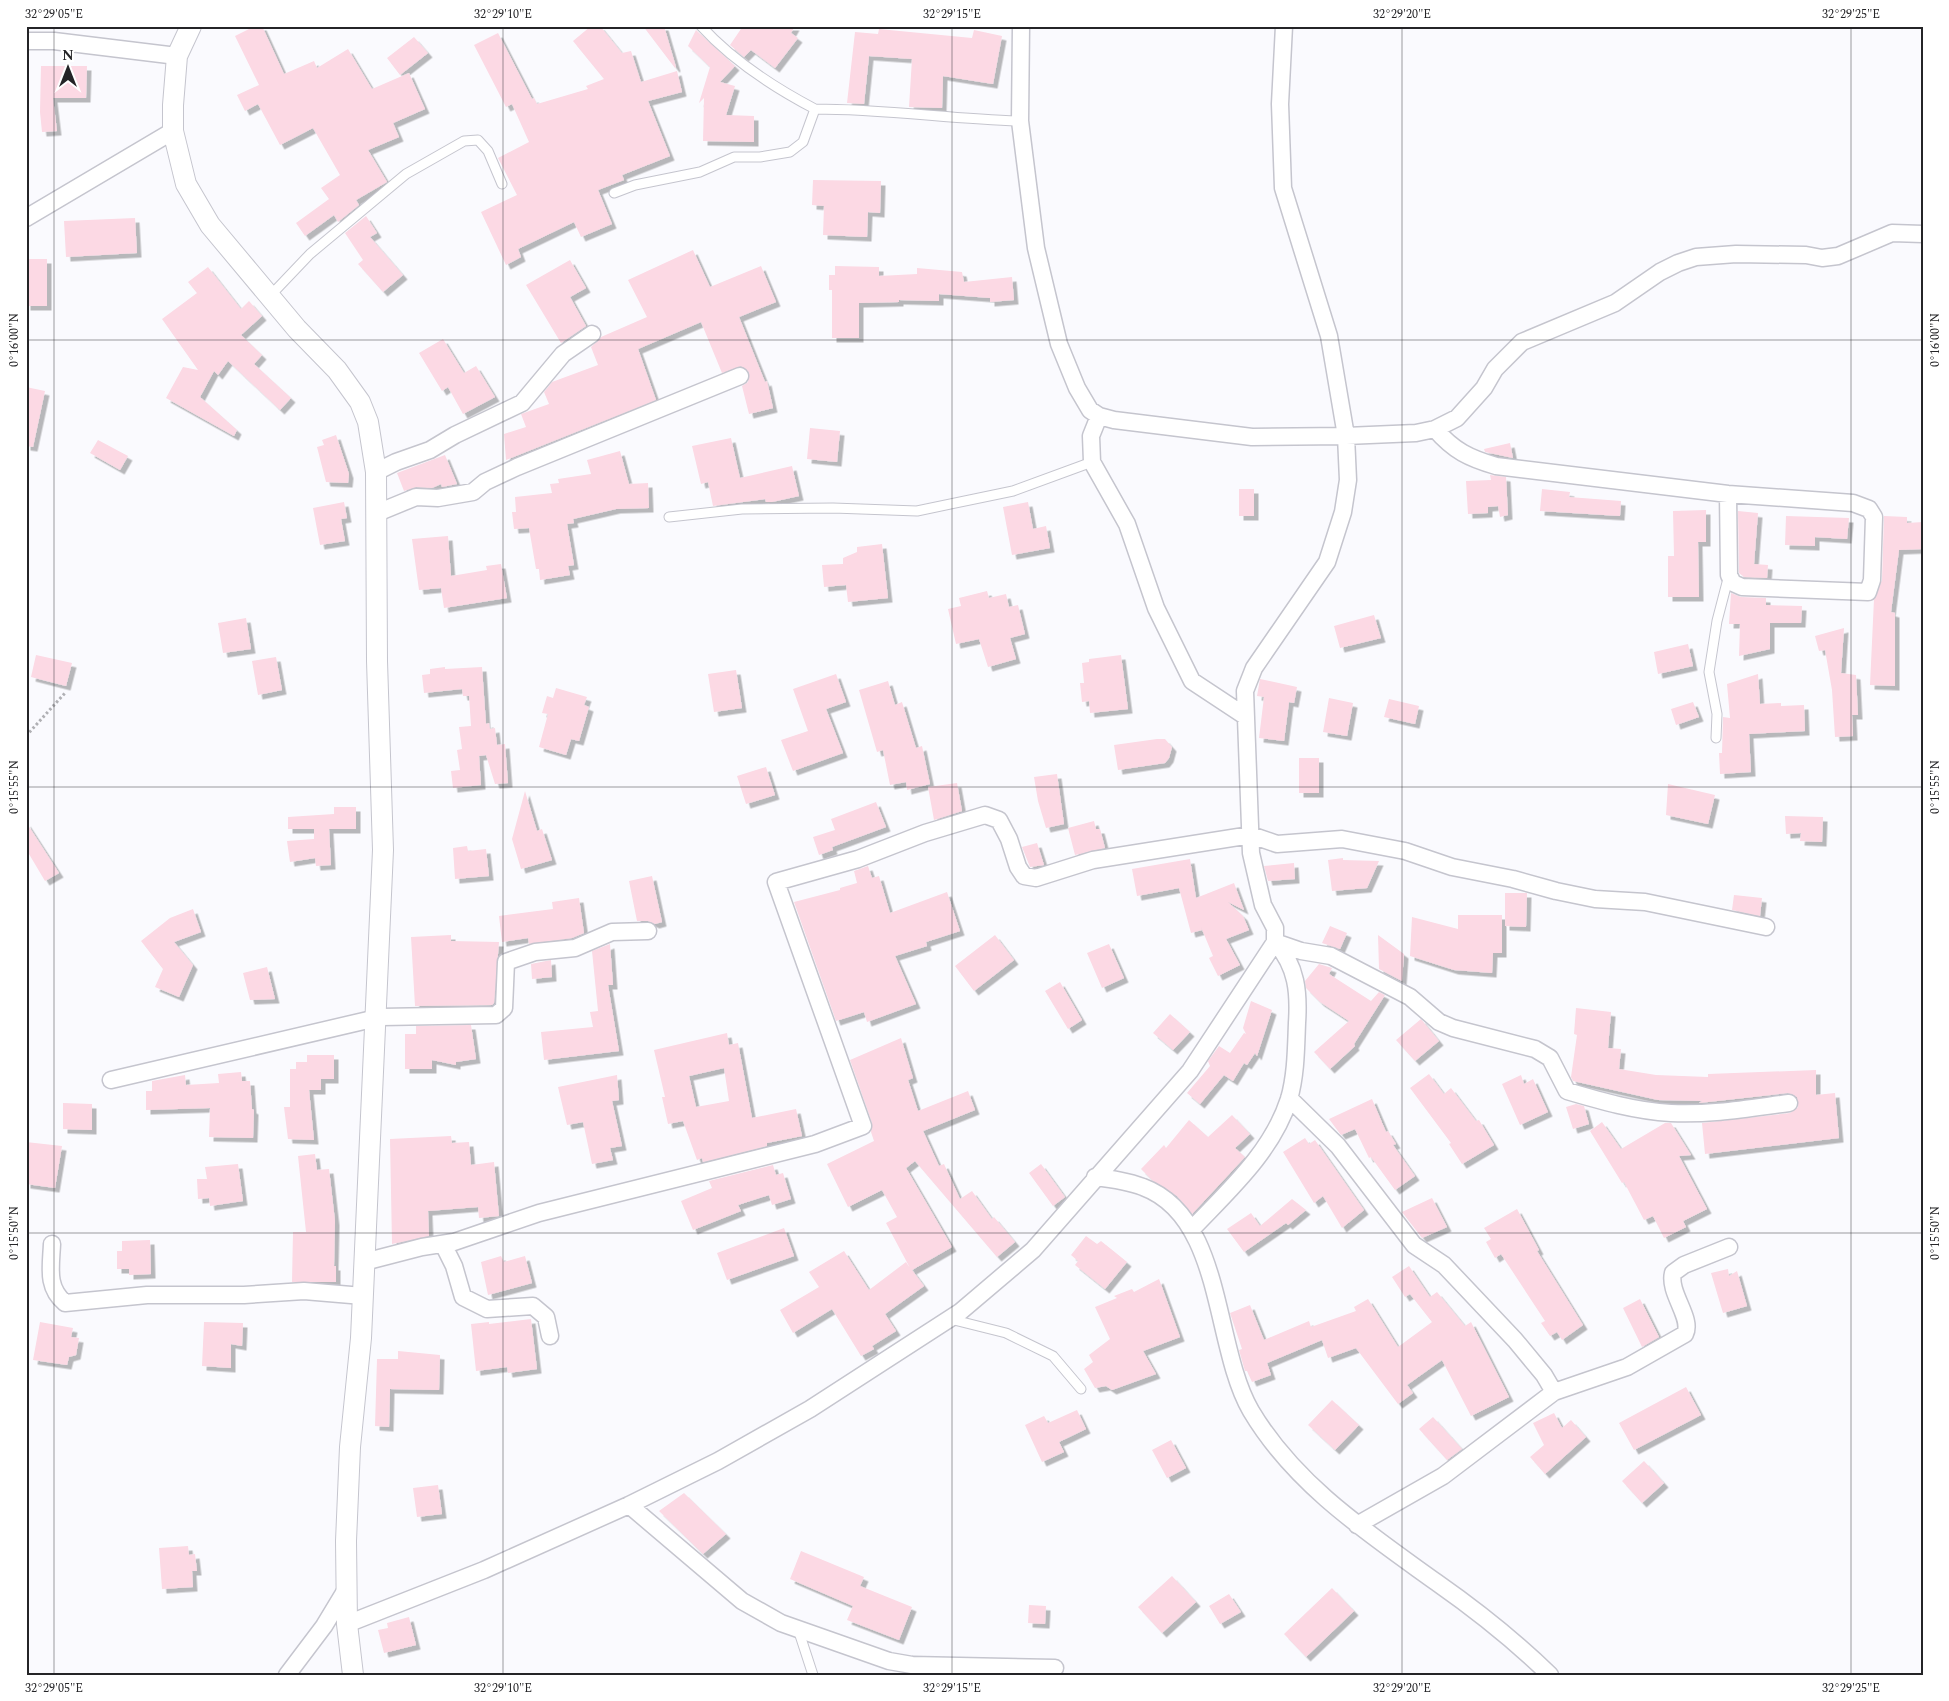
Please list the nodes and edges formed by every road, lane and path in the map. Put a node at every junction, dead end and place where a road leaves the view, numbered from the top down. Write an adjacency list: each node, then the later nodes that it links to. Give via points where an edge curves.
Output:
1 (45, 26): 7 (street)
2 (192, 26): 8 (street)
3 (701, 26): 9 (lane, via 752,71 785,94)
4 (1021, 26): 10 (street)
5 (1284, 26): 21 (street, via 1280,104 1283,188 1329,336)
6 (26, 41): 7 (street)
7 (54, 41): 8 (street)
8 (177, 56): 11 (street)
9 (815, 109): 10 (lane, via 863,109 957,119); 13 (lane, via 803,142 790,152 760,158 734,158 700,172 635,185)
10 (1020, 120): 19 (street, via 1036,248 1058,344 1090,410)
11 (173, 131): 14 (street); 16 (street, via 186,184 210,225)
12 (502, 184): 16 (lane, via 488,151 478,140 464,141 447,149 406,174 310,254)
13 (614, 194)
14 (26, 218)
15 (1923, 234): 20 (street, via 1892,233 1846,253 1822,258 1736,254 1696,257 1678,263 1615,303 1522,342 1457,418)
16 (270, 296): 23 (street, via 337,370 360,402 368,422)
17 (592, 334): 23 (street, via 564,354 522,403 430,450)
18 (740, 376): 25 (street, via 517,467 485,482 473,492 438,498 416,497)
19 (1099, 416): 21 (street, via 1252,437); 22 (street, via 1091,436)
20 (1435, 429): 21 (street); 24 (street, via 1450,446 1472,459 1496,466)
21 (1346, 436): 29 (street, via 1348,480 1337,537 1327,562 1254,668 1246,691)
22 (1092, 462): 26 (lane, via 1013,491 917,510 742,509); 29 (street, via 1127,524 1156,608 1192,681)
23 (376, 472): 25 (street)
24 (1728, 494): 27 (street); 27 (street, via 1853,503 1869,509 1874,517 1872,580 1868,592 1742,587 1733,583)
25 (376, 513): 44 (street, via 383,850)
26 (668, 517)
27 (1729, 575): 31 (lane, via 1709,672 1717,714)
28 (65, 693): 30 (path)
29 (1245, 716): 32 (street)
30 (26, 736)
31 (1716, 738)
32 (1251, 835): 33 (street, via 1277,844 1342,839 1405,851 1452,867 1513,879 1556,892 1595,899 1645,902); 35 (street, via 1256,883 1275,928); 42 (street, via 1101,858 1036,878 1024,876 1018,867 999,820 984,815 858,859 776,882 863,1126 815,1144 538,1213)
33 (1766, 927)
34 (648, 931): 36 (street, via 612,932 575,948 535,952 506,962 504,1008 496,1016 381,1017)
35 (1275, 942): 37 (street, via 1285,952 1293,970 1298,995 1296,1054); 38 (street, via 1330,956 1410,997 1439,1022 1453,1028 1535,1048 1550,1058 1567,1091 1612,1104 1671,1113 1719,1112); 39 (street, via 1190,1071)
36 (111, 1080)
37 (1290, 1098): 40 (street, via 1259,1157); 49 (street, via 1338,1146 1414,1245 1444,1265 1514,1340)
38 (1789, 1103)
39 (1095, 1177): 40 (street, via 1145,1187 1178,1212); 46 (street, via 1033,1250)
40 (1192, 1229): 51 (street, via 1206,1262 1231,1363 1251,1410 1282,1455)
41 (52, 1244): 45 (street, via 51,1286 65,1303 147,1295 304,1291)
42 (442, 1244): 44 (street); 47 (street, via 454,1266 463,1296 487,1309 533,1306 546,1317)
43 (1729, 1247): 49 (street, via 1684,1265 1673,1273 1672,1287 1687,1326 1685,1334 1627,1366)
44 (364, 1262): 45 (street)
45 (363, 1296): 52 (street, via 350,1446)
46 (950, 1319): 48 (lane, via 1006,1334 1053,1356); 50 (street, via 810,1409 718,1461)
47 (550, 1336)
48 (1081, 1389)
49 (1554, 1392): 51 (street, via 1443,1476)
50 (629, 1505): 53 (street, via 484,1570); 54 (street, via 742,1601)
51 (1357, 1525): 59 (street, via 1522,1648)
52 (347, 1588): 53 (street); 56 (street, via 324,1626)
53 (348, 1624): 57 (street)
54 (798, 1629): 55 (street, via 889,1661 912,1665); 58 (lane)
55 (1055, 1668)
56 (287, 1675)
57 (353, 1675)
58 (813, 1675)
59 (1550, 1675)

